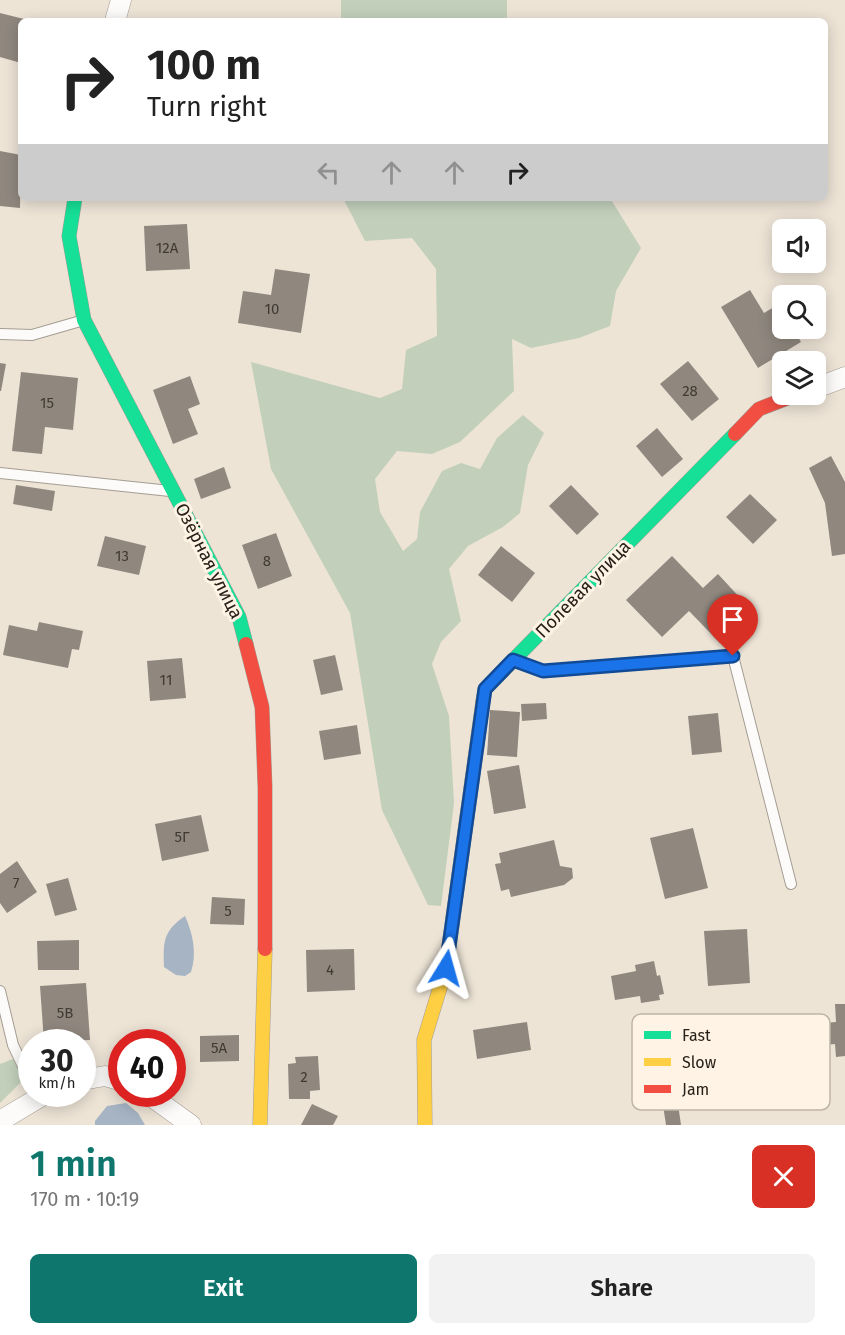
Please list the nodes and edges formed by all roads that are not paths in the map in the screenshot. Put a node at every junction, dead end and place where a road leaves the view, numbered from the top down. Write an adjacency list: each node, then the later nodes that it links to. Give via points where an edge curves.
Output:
1 (120, 0): 2 (street)
2 (116, 18)
3 (75, 201): 4 (street, Озёрная улица, via 69,236)
4 (84, 320): 5 (lane, via 32,335); 10 (street, Озёрная улица)
5 (0, 334)
6 (845, 377): 7 (street)
7 (826, 384)
8 (772, 404): 11 (street, Полевая улица, via 759,409)
9 (0, 472): 10 (lane)
10 (174, 492): 19 (street, Озёрная улица, via 239,617 262,706 265,955)
11 (513, 660): 12 (lane, via 543,671 733,656); 20 (street, Полевая улица, via 485,689 446,968 424,1040)
12 (791, 884)
13 (0, 991): 14 (lane)
14 (18, 1056)
15 (18, 1107): 17 (street)
16 (166, 1107): 18 (street)
17 (0, 1122)
18 (192, 1125)
19 (260, 1125)
20 (425, 1125)

